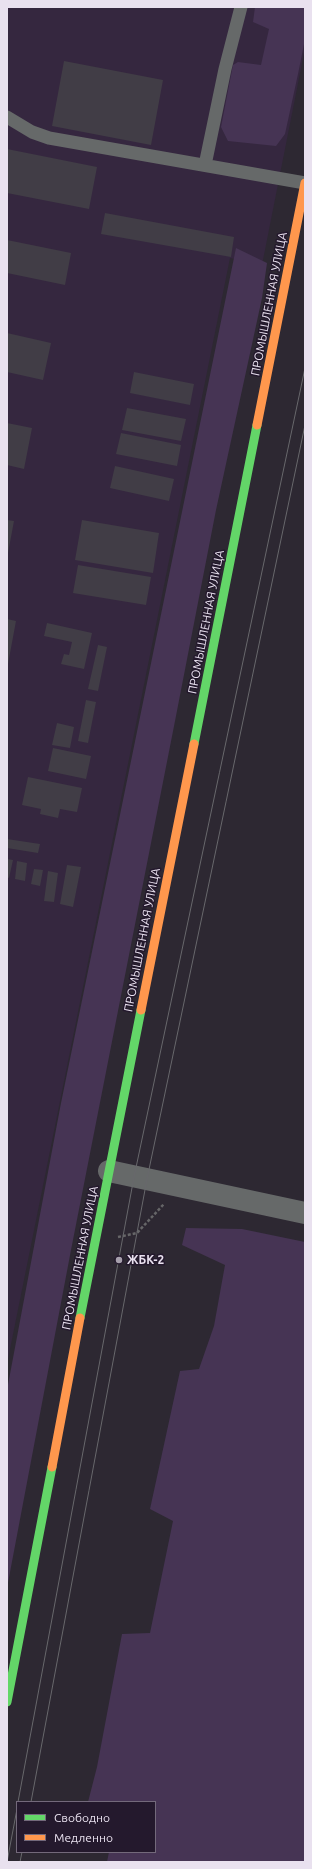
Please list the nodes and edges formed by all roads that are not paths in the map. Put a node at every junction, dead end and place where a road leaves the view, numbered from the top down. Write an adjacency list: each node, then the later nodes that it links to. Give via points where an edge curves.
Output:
1 (242, 7): 3 (lane, via 225,69)
2 (7, 117): 3 (lane, via 32,132 45,136)
3 (205, 165): 4 (lane)
4 (305, 183): 5 (street, ПРОМЫШЛЕННАЯ УЛИЦА)
5 (109, 1171): 6 (street); 7 (street, ПРОМЫШЛЕННАЯ УЛИЦА)
6 (305, 1213)
7 (7, 1702)

